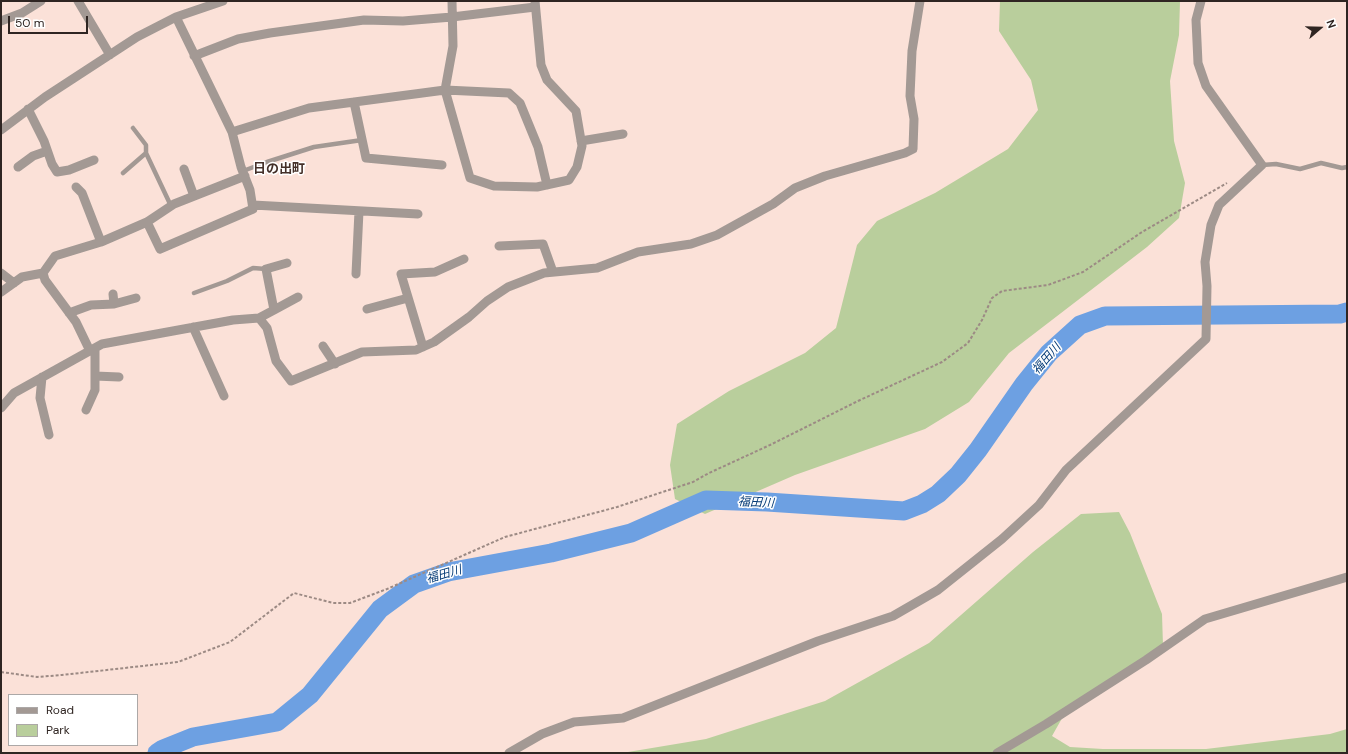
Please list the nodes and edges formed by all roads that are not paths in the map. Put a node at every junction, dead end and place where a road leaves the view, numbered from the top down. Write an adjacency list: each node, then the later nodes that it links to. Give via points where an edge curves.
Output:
1 (41, 1): 11 (street, via 22,13)
2 (78, 1): 12 (street)
3 (224, 1): 7 (street)
4 (452, 1): 10 (street)
5 (920, 1): 46 (street, via 912,51 910,96 914,119 913,149 795,188 773,204 717,236 691,244 638,252 597,268)
6 (1201, 1): 27 (street, via 1196,20 1198,63 1206,86)
7 (208, 3): 9 (street)
8 (535, 4): 10 (street); 22 (street, via 541,65 547,80 576,111)
9 (176, 17): 12 (street, via 137,37); 13 (street)
10 (452, 17): 13 (street, via 403,21 364,20 270,33 238,39); 14 (street, via 453,46)
11 (1, 21)
12 (110, 55): 16 (street)
13 (194, 56): 19 (street)
14 (445, 90): 15 (street); 33 (street, via 509,93 520,103 538,147); 33 (street, via 470,178 494,186 537,187)
15 (354, 102): 19 (street, via 309,108); 21 (street)
16 (28, 110): 18 (street); 23 (street)
17 (133, 128): 24 (lane, via 146,145)
18 (1, 130)
19 (232, 132): 32 (street)
20 (624, 134): 22 (street)
21 (362, 140): 26 (street, via 366,158); 32 (lane, via 314,147 266,162)
22 (581, 140): 33 (street, via 577,167 570,180)
23 (47, 151): 25 (street, via 57,172); 28 (street, via 33,156)
24 (146, 153): 31 (lane); 37 (lane)
25 (94, 160)
26 (442, 165)
27 (1262, 165): 29 (lane, via 1276,164 1300,169 1322,163); 75 (street, via 1219,205 1211,225 1205,262 1208,286 1206,339 1066,470 1040,505 1002,540 938,590 893,616 818,641 623,718 574,722 542,734)
28 (18, 167)
29 (1347, 167)
30 (184, 169): 35 (street)
31 (123, 174)
32 (244, 174): 35 (street); 36 (street)
33 (547, 184)
34 (76, 187): 41 (street, via 82,193)
35 (194, 196): 37 (street)
36 (253, 205): 38 (street); 40 (street, via 253,209 160,249)
37 (171, 206): 40 (street)
38 (359, 211): 39 (street); 49 (street)
39 (418, 214)
40 (147, 222): 41 (street)
41 (101, 242): 48 (street, via 55,256)
42 (499, 246): 46 (street, via 543,244)
43 (464, 259): 56 (street, via 435,272 401,274)
44 (287, 263): 45 (street)
45 (266, 269): 52 (lane, via 254,268); 59 (street)
46 (553, 272): 64 (street, via 508,287)
47 (1, 273): 50 (street)
48 (43, 273): 50 (street, via 22,277); 60 (street, via 45,280)
49 (356, 274)
50 (14, 283): 51 (street)
51 (1, 292)
52 (194, 293)
53 (113, 294): 57 (street)
54 (298, 297): 59 (street)
55 (136, 298): 57 (street)
56 (408, 298): 58 (street); 64 (street)
57 (114, 304): 60 (street, via 91,305)
58 (367, 308)
59 (274, 310): 61 (street)
60 (69, 313): 65 (street)
61 (259, 318): 62 (street); 66 (street, via 268,328 276,361 291,381)
62 (193, 327): 65 (street, via 102,344); 70 (street)
63 (323, 346): 66 (street)
64 (424, 347): 66 (street, via 416,350 362,352)
65 (92, 350): 67 (street); 68 (street)
66 (335, 364)
67 (95, 376): 69 (street); 72 (street, via 95,390)
68 (42, 377): 71 (street, via 14,393); 73 (street, via 40,398)
69 (119, 377)
70 (224, 396)
71 (1, 408)
72 (86, 410)
73 (49, 435)
74 (1347, 577): 76 (street, via 1205,619 1046,724)
75 (509, 753)
76 (997, 753)

